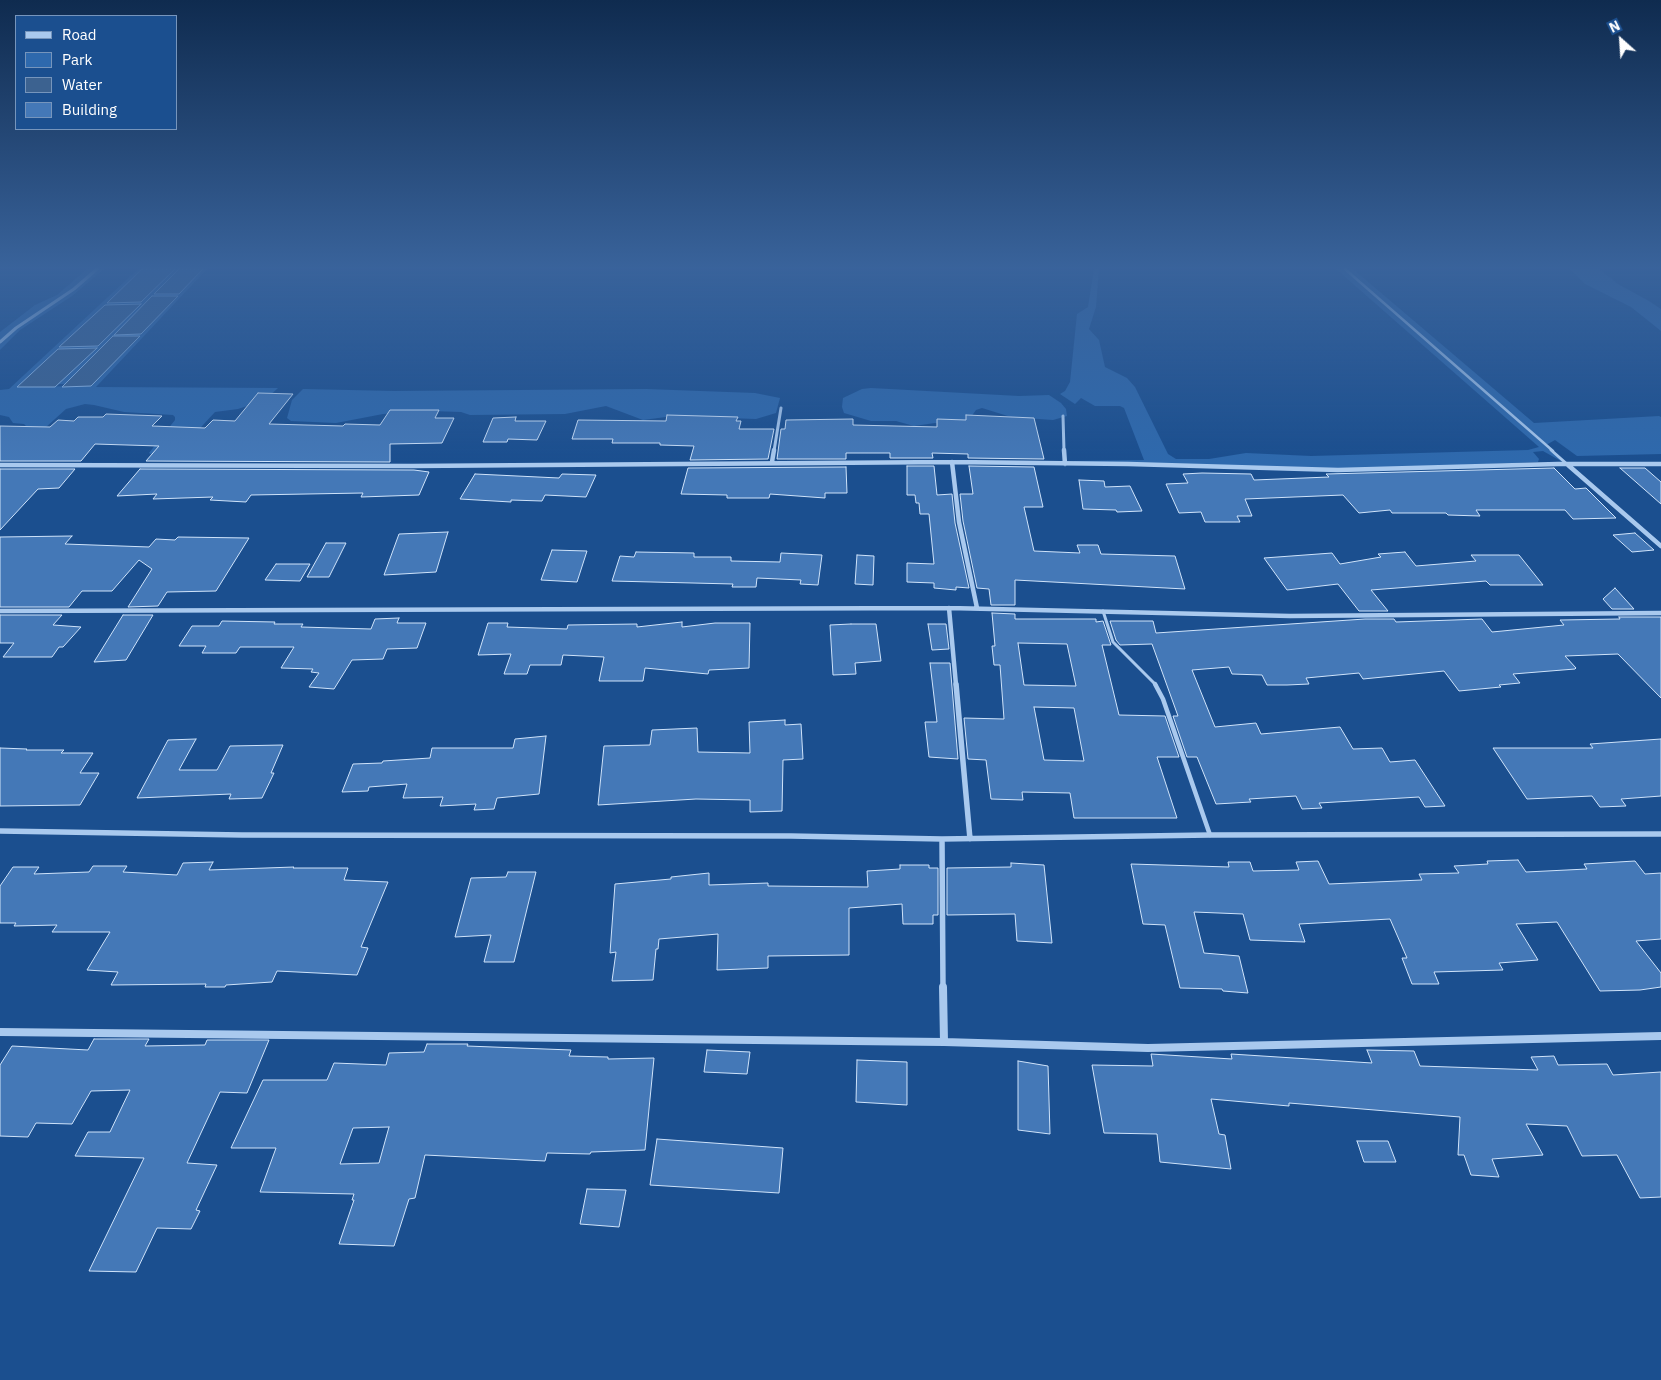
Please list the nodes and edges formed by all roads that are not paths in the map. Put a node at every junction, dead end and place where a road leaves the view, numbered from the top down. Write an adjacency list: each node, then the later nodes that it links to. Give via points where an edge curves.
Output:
1 (10, 333): 3 (street)
2 (1419, 333): 11 (lane)
3 (0, 342)
4 (781, 408): 6 (street)
5 (1063, 416): 8 (street)
6 (772, 462): 7 (street); 10 (street, via 411,466)
7 (952, 462): 8 (street); 14 (street, via 962,542)
8 (1065, 464): 11 (street, via 1338,470)
9 (1661, 464): 11 (street)
10 (0, 465)
11 (1568, 465): 12 (street)
12 (1661, 546)
13 (949, 608): 14 (street); 15 (street); 21 (street)
14 (977, 608): 16 (street)
15 (0, 611)
16 (1103, 612): 17 (street, via 1345,616); 20 (lane, via 1113,642 1155,684 1164,699)
17 (1661, 613)
18 (0, 831): 22 (street)
19 (1661, 834): 20 (street)
20 (1210, 836): 21 (street)
21 (970, 838): 22 (street)
22 (942, 839): 25 (street)
23 (0, 1032): 25 (street)
24 (1661, 1036): 25 (street, via 1148,1048)
25 (944, 1042)

